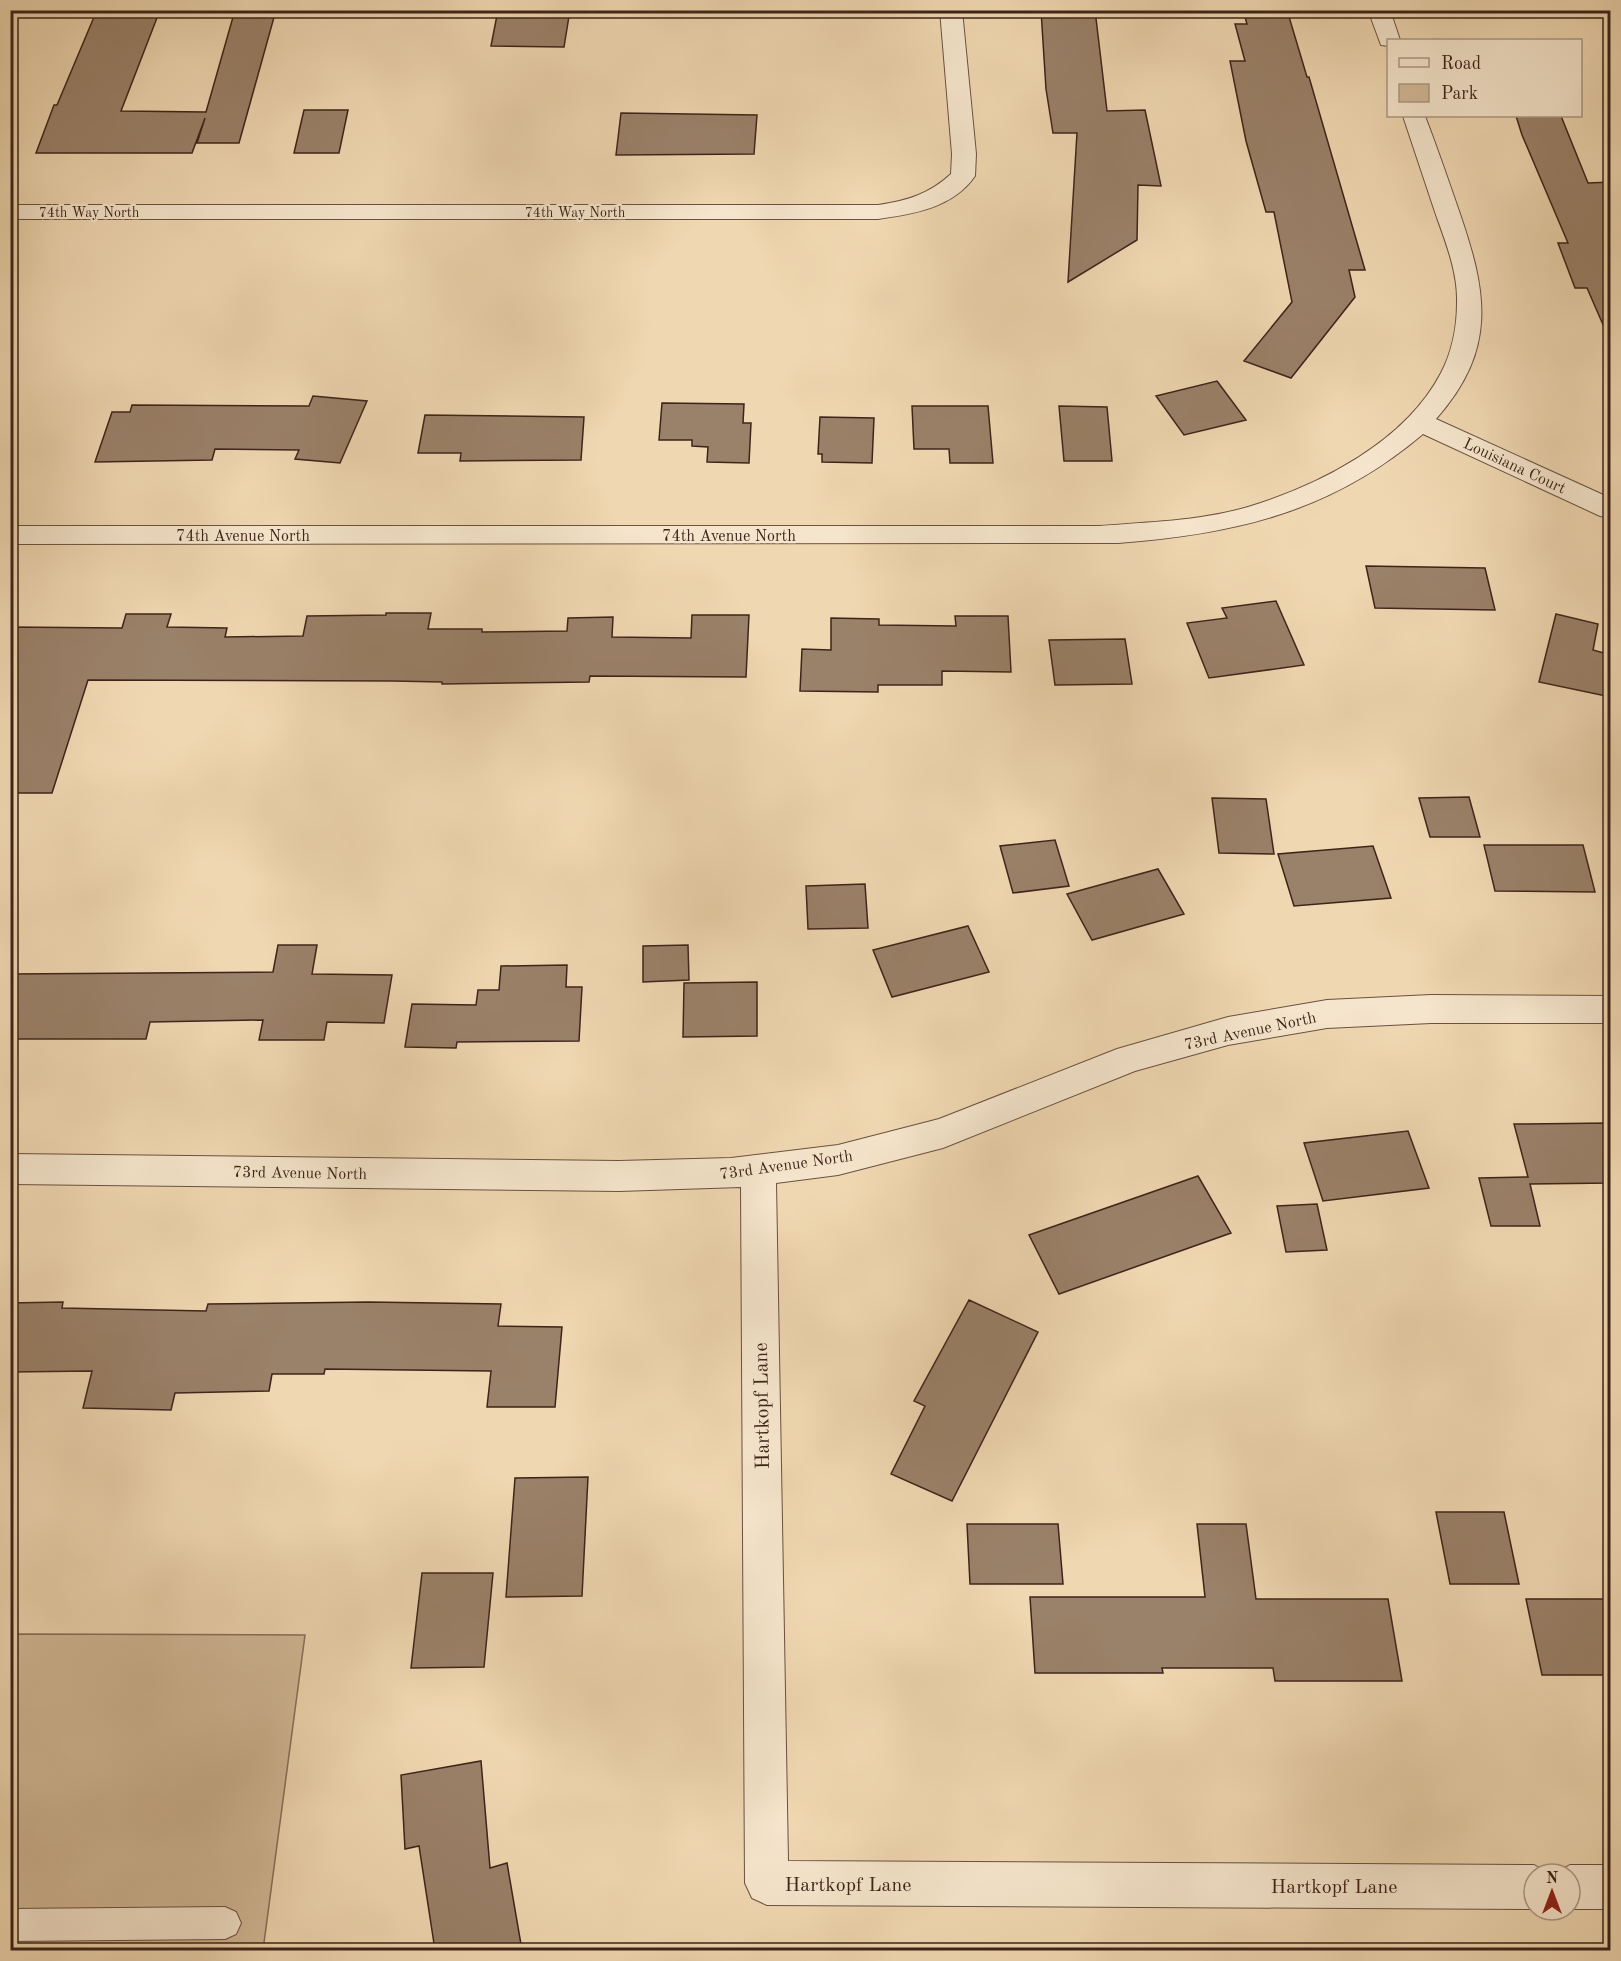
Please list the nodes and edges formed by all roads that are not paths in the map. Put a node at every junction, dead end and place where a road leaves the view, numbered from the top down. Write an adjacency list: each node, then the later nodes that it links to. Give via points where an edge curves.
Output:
1 (951, 10): 5 (street, 74th Way North, via 963,176 944,194 914,207 878,212)
2 (1379, 10): 3 (street)
3 (1389, 39)
4 (1414, 117): 6 (street, 74th Avenue North, via 1463,260 1470,302 1467,343 1449,384)
5 (10, 212)
6 (1420, 422): 7 (street, Louisiana Court); 8 (street, 74th Avenue North, via 1376,459 1318,490 1254,515 1179,530 1099,535)
7 (1611, 509)
8 (10, 535)
9 (1611, 1010): 11 (street, 73rd Avenue North, via 1431,1009 1327,1014 1228,1031 1129,1059 943,1133 838,1160)
10 (10, 1169): 11 (street, 73rd Avenue North, via 619,1176)
11 (758, 1170): 12 (street, Hartkopf Lane, via 767,1883)
12 (1522, 1887)
13 (1582, 1887): 14 (street)
14 (1611, 1887)
15 (225, 1923): 16 (lane)
16 (10, 1925)

